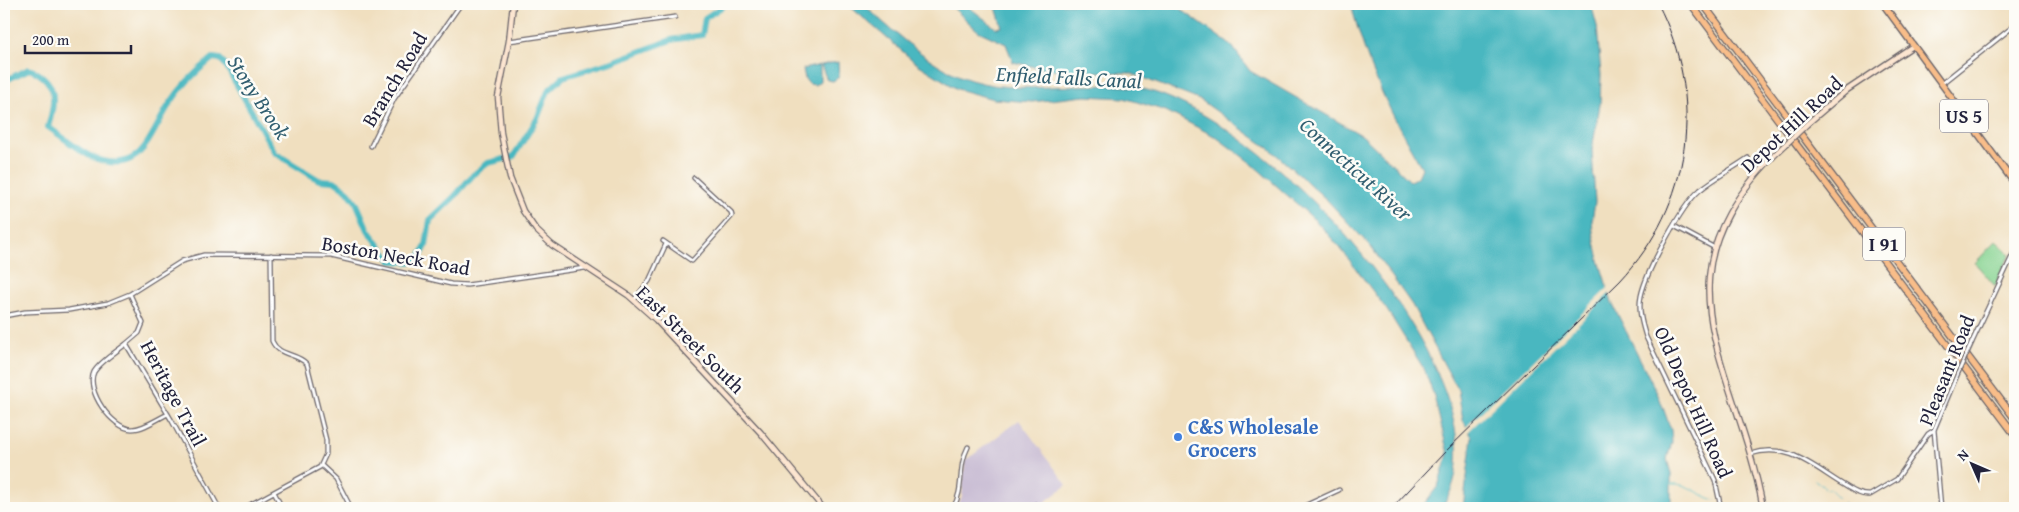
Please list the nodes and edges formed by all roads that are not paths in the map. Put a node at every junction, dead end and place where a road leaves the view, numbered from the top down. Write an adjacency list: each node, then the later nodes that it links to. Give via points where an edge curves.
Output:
1 (461, 4): 11 (street, Branch Road, via 404,85)
2 (513, 4): 8 (main road, East Street South)
3 (1692, 4): 29 (highway, I 91)
4 (1703, 4): 27 (highway, I 91)
5 (1883, 4): 9 (main road, US 5)
6 (674, 18): 8 (street)
7 (2015, 25): 10 (street)
8 (509, 41): 21 (main road, East Street South, via 498,97 501,132 512,184 523,211 536,230)
9 (1913, 46): 10 (main road, US 5); 18 (main road, Depot Hill Road, bridge, via 1846,90 1757,172 1741,192 1722,226)
10 (1941, 84): 14 (main road, US 5)
11 (371, 146)
12 (1748, 158): 15 (street, Old Depot Hill Road, via 1700,191)
13 (694, 178): 17 (street, via 732,215 693,261)
14 (2015, 184)
15 (1674, 226): 18 (street); 42 (street, Old Depot Hill Road, via 1645,284 1640,316 1660,368 1715,480)
16 (662, 241): 17 (street)
17 (666, 244): 23 (street, via 649,281)
18 (1715, 248): 31 (main road, Depot Hill Road, via 1709,281 1709,316)
19 (2015, 250): 28 (street, Pleasant Road, bridge)
20 (271, 255): 21 (street, Boston Neck Road, via 340,257 467,285); 22 (street, Boston Neck Road, via 196,256 160,273); 32 (street, via 272,341 284,354 303,360 310,370 326,440 326,454)
21 (586, 268): 23 (main road, East Street South)
22 (130, 294): 24 (street, Boston Neck Road, via 94,306); 25 (street, Heritage Trail, via 143,323 139,333)
23 (634, 300): 39 (main road, East Street South, via 741,411)
24 (4, 316)
25 (126, 344): 26 (street, Heritage Trail); 26 (street, via 97,369 92,378 93,388 107,415 117,425 133,429)
26 (168, 414): 35 (street, Heritage Trail)
27 (2015, 419)
28 (1934, 430): 31 (street, via 1896,479 1870,495 1857,493 1790,453 1770,449); 44 (street, Pleasant Road)
29 (2015, 435)
30 (968, 447): 40 (street, via 962,458 960,491)
31 (1749, 454): 43 (main road, Depot Hill Road)
32 (321, 465): 34 (street); 38 (street, via 336,479)
33 (1339, 490): 41 (street)
34 (274, 492): 36 (street); 37 (street)
35 (219, 508)
36 (244, 508)
37 (282, 508)
38 (352, 508)
39 (822, 508)
40 (953, 508)
41 (1300, 508)
42 (1721, 508)
43 (1763, 508)
44 (1940, 508)

